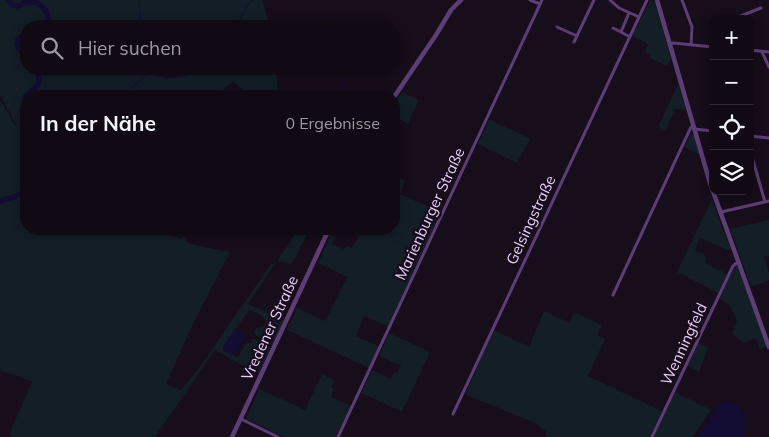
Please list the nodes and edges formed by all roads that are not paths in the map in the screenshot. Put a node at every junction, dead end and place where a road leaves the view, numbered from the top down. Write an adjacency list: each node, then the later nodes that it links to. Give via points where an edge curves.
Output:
1 (460, 0): 27 (street)
2 (530, 0): 9 (street)
3 (542, 0): 9 (street, Marienburger Straße)
4 (594, 0): 17 (street)
5 (610, 0): 11 (street)
6 (648, 0): 13 (street, Gelsingstraße)
7 (657, 0): 20 (street)
8 (682, 0): 21 (street, via 692,27)
9 (540, 4): 43 (street, Marienburger Straße)
10 (761, 8): 12 (street)
11 (630, 12): 13 (street); 16 (street)
12 (743, 15)
13 (639, 17): 18 (street, Gelsingstraße)
14 (557, 27): 17 (street)
15 (613, 28): 16 (street)
16 (621, 32): 18 (street)
17 (577, 36): 19 (street)
18 (630, 37): 39 (street, Gelsingstraße)
19 (574, 42)
20 (669, 44): 21 (street); 28 (street)
21 (691, 44): 22 (street)
22 (709, 46)
23 (754, 50): 24 (street)
24 (762, 51): 25 (street); 26 (street)
25 (769, 52)
26 (769, 67)
27 (399, 90)
28 (694, 127): 29 (street); 34 (street); 37 (street)
29 (709, 130)
30 (754, 136): 31 (street)
31 (769, 138)
32 (750, 150): 33 (street)
33 (767, 202): 34 (street)
34 (720, 212): 36 (street)
35 (326, 235): 40 (street, Vredener Straße)
36 (738, 262): 38 (street); 44 (street, Wenningfeld, via 731,270)
37 (613, 295)
38 (769, 347)
39 (453, 414)
40 (241, 419): 41 (street, Vredener Straße); 42 (street)
41 (232, 437)
42 (278, 437)
43 (338, 437)
44 (652, 437)

